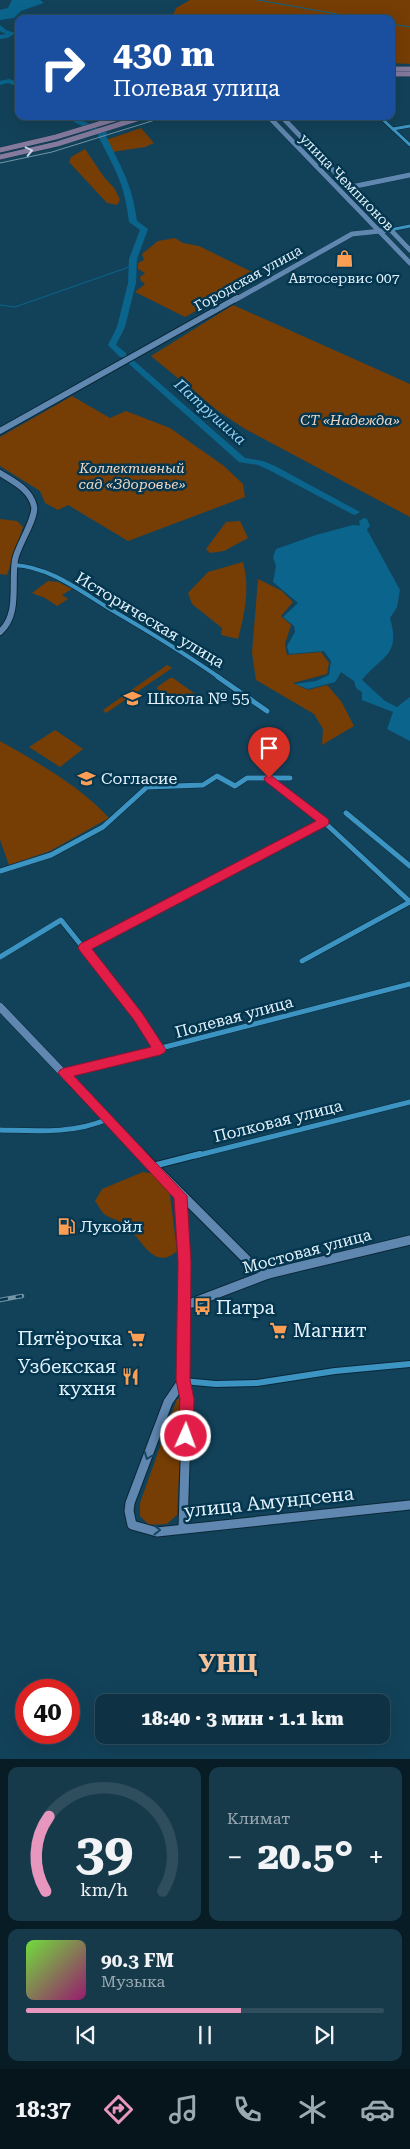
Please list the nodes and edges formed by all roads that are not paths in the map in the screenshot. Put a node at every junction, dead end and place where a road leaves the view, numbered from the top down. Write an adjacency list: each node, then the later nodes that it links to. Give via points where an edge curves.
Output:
1 (395, 69): 2 (main road)
2 (410, 69)
3 (395, 74): 4 (main road)
4 (410, 74)
5 (112, 120): 13 (main road)
6 (134, 120): 14 (main road, one-way to 6, via 46,147)
7 (272, 120): 17 (street, улица Чемпионов)
8 (285, 120): 16 (street, улица Чемпионов)
9 (384, 120): 11 (street)
10 (410, 126): 11 (street)
11 (394, 129): 12 (street)
12 (410, 145)
13 (0, 150)
14 (0, 157)
15 (410, 175): 16 (street)
16 (349, 188): 17 (street); 19 (street, улица Чемпионов)
17 (338, 190): 20 (street, улица Чемпионов)
18 (410, 226): 19 (street)
19 (390, 230): 20 (street, Городская улица); 21 (street, улица Чемпионов)
20 (380, 232): 22 (street, улица Чемпионов); 23 (street, Городская улица, via 352,234)
21 (410, 250)
22 (410, 263)
23 (0, 431)
24 (0, 473): 25 (street, via 30,493 35,505 34,514 16,551)
25 (14, 565): 26 (street, via 12,616); 27 (street, Историческая улица, via 30,566 54,576 182,651)
26 (0, 632)
27 (267, 711)
28 (269, 778): 29 (street); 31 (street); 33 (street, via 247,778 235,786 217,776 203,785 147,787 103,827 51,855)
29 (290, 778)
30 (346, 813): 32 (street)
31 (324, 822): 34 (street); 35 (street)
32 (410, 866)
33 (0, 871)
34 (410, 902): 37 (street)
35 (84, 948): 36 (street, via 61,920); 40 (street, via 138,1016)
36 (0, 957)
37 (302, 961)
38 (410, 984): 40 (street, Полевая улица)
39 (0, 1007): 41 (street)
40 (160, 1050): 41 (street, Полевая улица)
41 (64, 1073): 43 (street)
42 (410, 1102): 45 (street, Полковая улица)
43 (108, 1119): 44 (street, via 70,1131); 45 (street)
44 (0, 1130)
45 (153, 1166): 46 (street)
46 (181, 1196): 48 (street, via 248,1261); 49 (street)
47 (410, 1240): 48 (street, Мостовая улица)
48 (268, 1274): 49 (street, Мостовая улица)
49 (184, 1304): 51 (street)
50 (410, 1364): 51 (street, via 257,1383 216,1384)
51 (183, 1380): 53 (street, via 187,1399); 53 (street, улица Амундсена, one-way to 53, via 168,1402 129,1511 132,1525 141,1530 156,1532)
52 (410, 1505): 53 (street, улица Амундсена)
53 (184, 1528)

